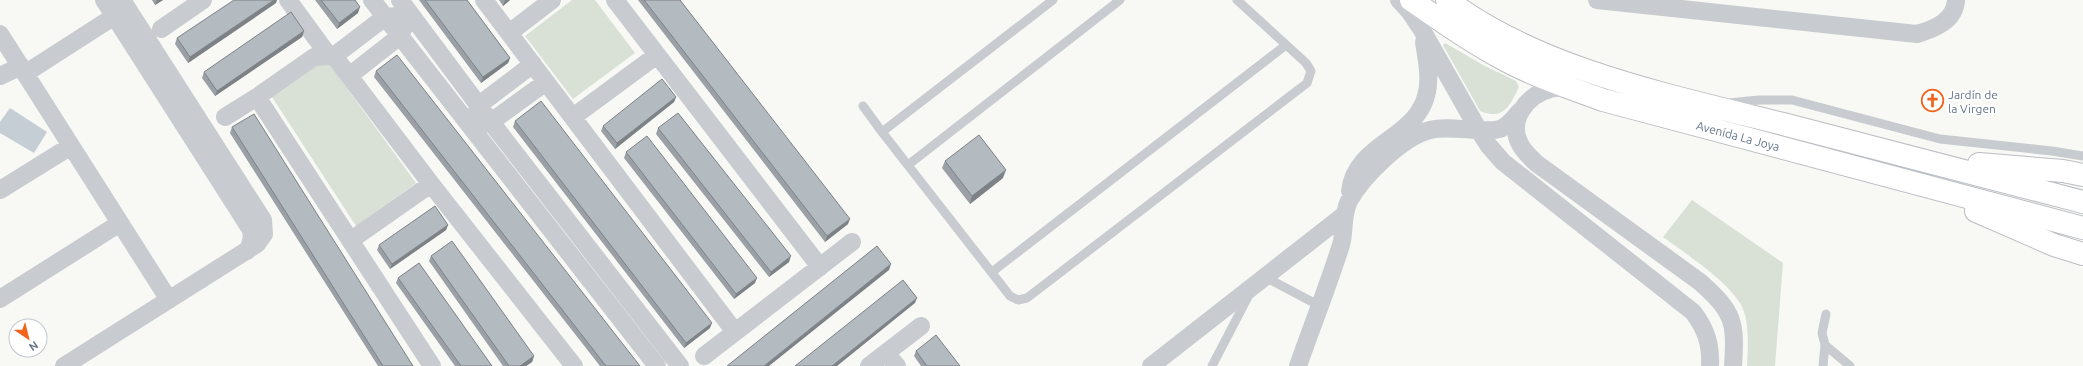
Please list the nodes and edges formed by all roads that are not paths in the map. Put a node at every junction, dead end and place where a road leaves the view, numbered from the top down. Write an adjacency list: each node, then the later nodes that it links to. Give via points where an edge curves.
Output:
1 (104, 0): 17 (street)
2 (203, 0): 19 (street)
3 (288, 0): 26 (street)
4 (372, 0): 18 (street)
5 (484, 0): 21 (street)
6 (552, 0): 21 (street)
7 (615, 0): 25 (street)
8 (1053, 0): 43 (lane)
9 (1120, 0): 47 (lane)
10 (1399, 0): 20 (street)
11 (1411, 0): 32 (main road, Avenida La Joya, via 1464,37 1497,56)
12 (1447, 0): 34 (main road, Avenida La Joya, via 1491,28 1552,57 1602,76)
13 (1597, 0): 14 (street, via 1918,34 1936,28 1949,18)
14 (1956, 0)
15 (1240, 1): 24 (lane)
16 (405, 7): 18 (street); 23 (street); 35 (street)
17 (121, 8): 28 (street); 65 (street, via 253,235 247,251)
18 (385, 18): 23 (street); 26 (street)
19 (161, 29)
20 (1422, 30): 42 (street); 53 (street, via 1428,67 1428,85 1424,101 1418,114 1360,164 1351,185)
21 (509, 33): 27 (street)
22 (0, 34): 28 (street)
23 (400, 36): 30 (street); 41 (street)
24 (1286, 45): 61 (lane); 61 (lane, via 1311,71 1303,86 1027,298 1018,300 1010,296)
25 (657, 55): 39 (street); 59 (street)
26 (332, 56): 30 (street); 33 (street, via 314,57)
27 (533, 64): 31 (street); 35 (street)
28 (23, 70): 29 (street); 44 (street)
29 (0, 76)
30 (349, 76): 50 (street)
31 (546, 82): 39 (street); 40 (street)
32 (1568, 88): 37 (street, via 1542,91); 49 (main road, Avenida La Joya, via 1603,100)
33 (257, 97): 38 (street); 56 (street)
34 (1693, 102): 45 (lane, via 1792,100 1940,139); 46 (main road, Avenida La Joya)
35 (478, 105): 40 (street); 41 (street)
36 (863, 106): 43 (lane)
37 (1519, 112): 42 (street, via 1504,128 1490,131); 60 (street, via 1515,127 1519,143 1536,163)
38 (226, 117)
39 (573, 117): 69 (street)
40 (492, 122): 41 (street); 77 (street)
41 (471, 126): 76 (street)
42 (1478, 129): 53 (street, via 1433,129 1416,135 1378,164); 63 (street, via 1503,162)
43 (882, 132): 47 (lane)
44 (71, 146): 51 (street); 54 (street)
45 (2083, 156)
46 (1919, 159): 48 (main road, via 2063,171); 52 (main road, Avenida La Joya)
47 (908, 165): 61 (lane)
48 (2083, 175)
49 (1911, 182): 55 (main road, Avenida La Joya); 58 (main road, via 2054,245)
50 (432, 184): 56 (street); 73 (street)
51 (0, 190)
52 (2083, 202)
53 (1347, 208): 62 (street); 66 (street, via 1342,240)
54 (120, 223): 64 (street); 65 (street)
55 (2083, 228)
56 (351, 240): 75 (street)
57 (852, 242): 59 (street)
58 (2083, 254)
59 (820, 267): 69 (street)
60 (1680, 267): 63 (street); 83 (street, via 1709,289 1729,312 1734,332)
61 (992, 272)
62 (1260, 281): 66 (lane); 79 (street); 80 (lane)
63 (1666, 289): 82 (street, via 1703,324 1710,347)
64 (0, 299)
65 (168, 300): 74 (street)
66 (1320, 306): 81 (street)
67 (1826, 314): 70 (lane, via 1822,333)
68 (920, 326): 72 (street)
69 (735, 332): 71 (street)
70 (1824, 345): 84 (lane); 85 (lane)
71 (704, 356)
72 (891, 359): 78 (street)
73 (573, 365)
74 (64, 366)
75 (432, 366)
76 (657, 366)
77 (680, 366)
78 (869, 366)
79 (1151, 366)
80 (1212, 366)
81 (1298, 366)
82 (1710, 366)
83 (1733, 366)
84 (1823, 366)
85 (1850, 366)

